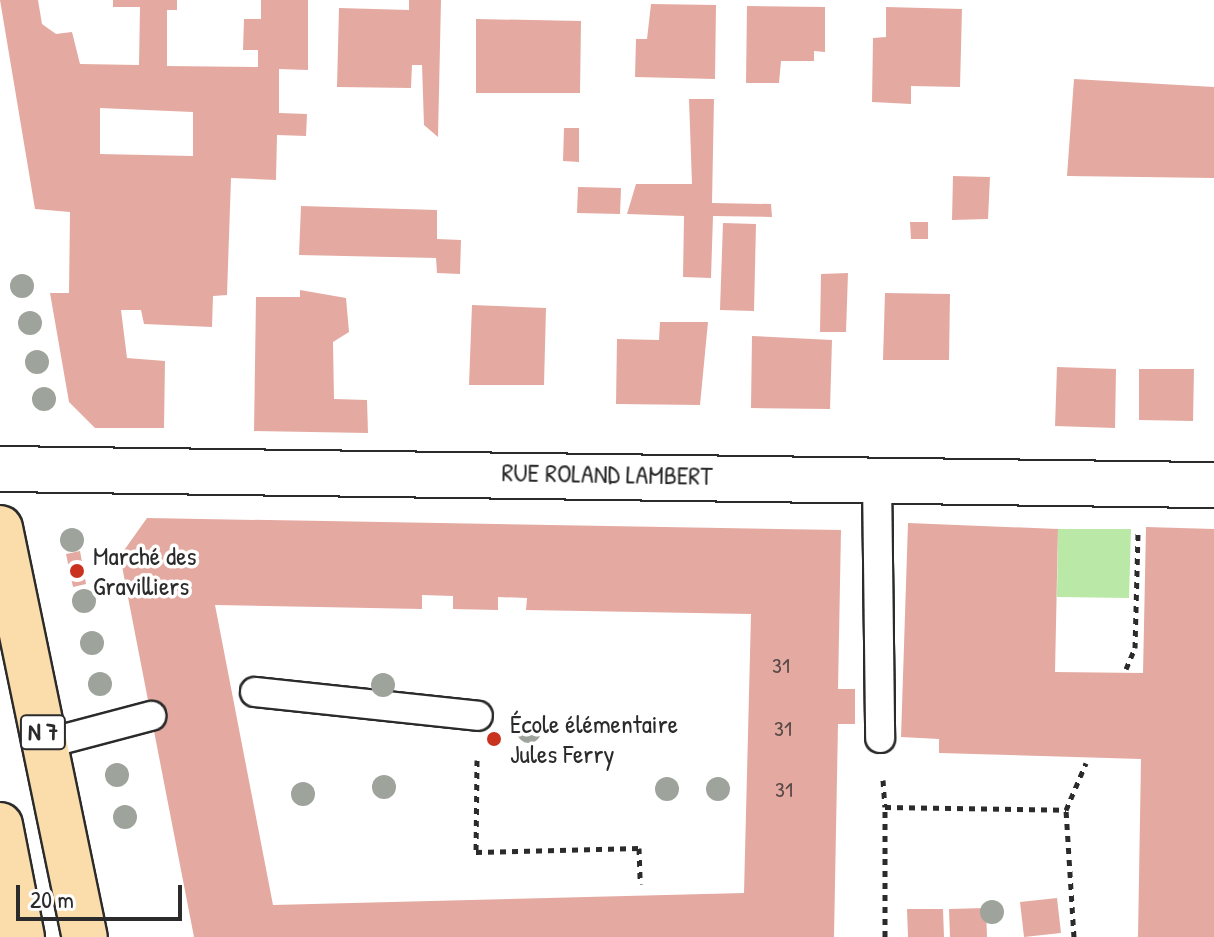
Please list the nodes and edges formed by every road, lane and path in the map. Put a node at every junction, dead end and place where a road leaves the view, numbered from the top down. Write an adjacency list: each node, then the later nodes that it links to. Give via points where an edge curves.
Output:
1 (0, 469): 2 (street, RUE ROLAND LAMBERT)
2 (877, 478): 3 (street, RUE ROLAND LAMBERT); 10 (lane)
3 (1214, 485)
4 (1138, 527): 6 (path, via 1135,648)
5 (0, 528): 11 (main road, N 7)
6 (1126, 669)
7 (255, 692): 9 (lane)
8 (151, 716): 11 (lane)
9 (478, 716): 15 (path, via 476,852 639,848)
10 (880, 738)
11 (45, 744): 17 (main road, N 7)
12 (1086, 763): 13 (path)
13 (1066, 810): 18 (path, via 885,807); 19 (path)
14 (0, 825): 16 (main road)
15 (640, 884)
16 (22, 937)
17 (85, 937)
18 (885, 937)
19 (1074, 937)

